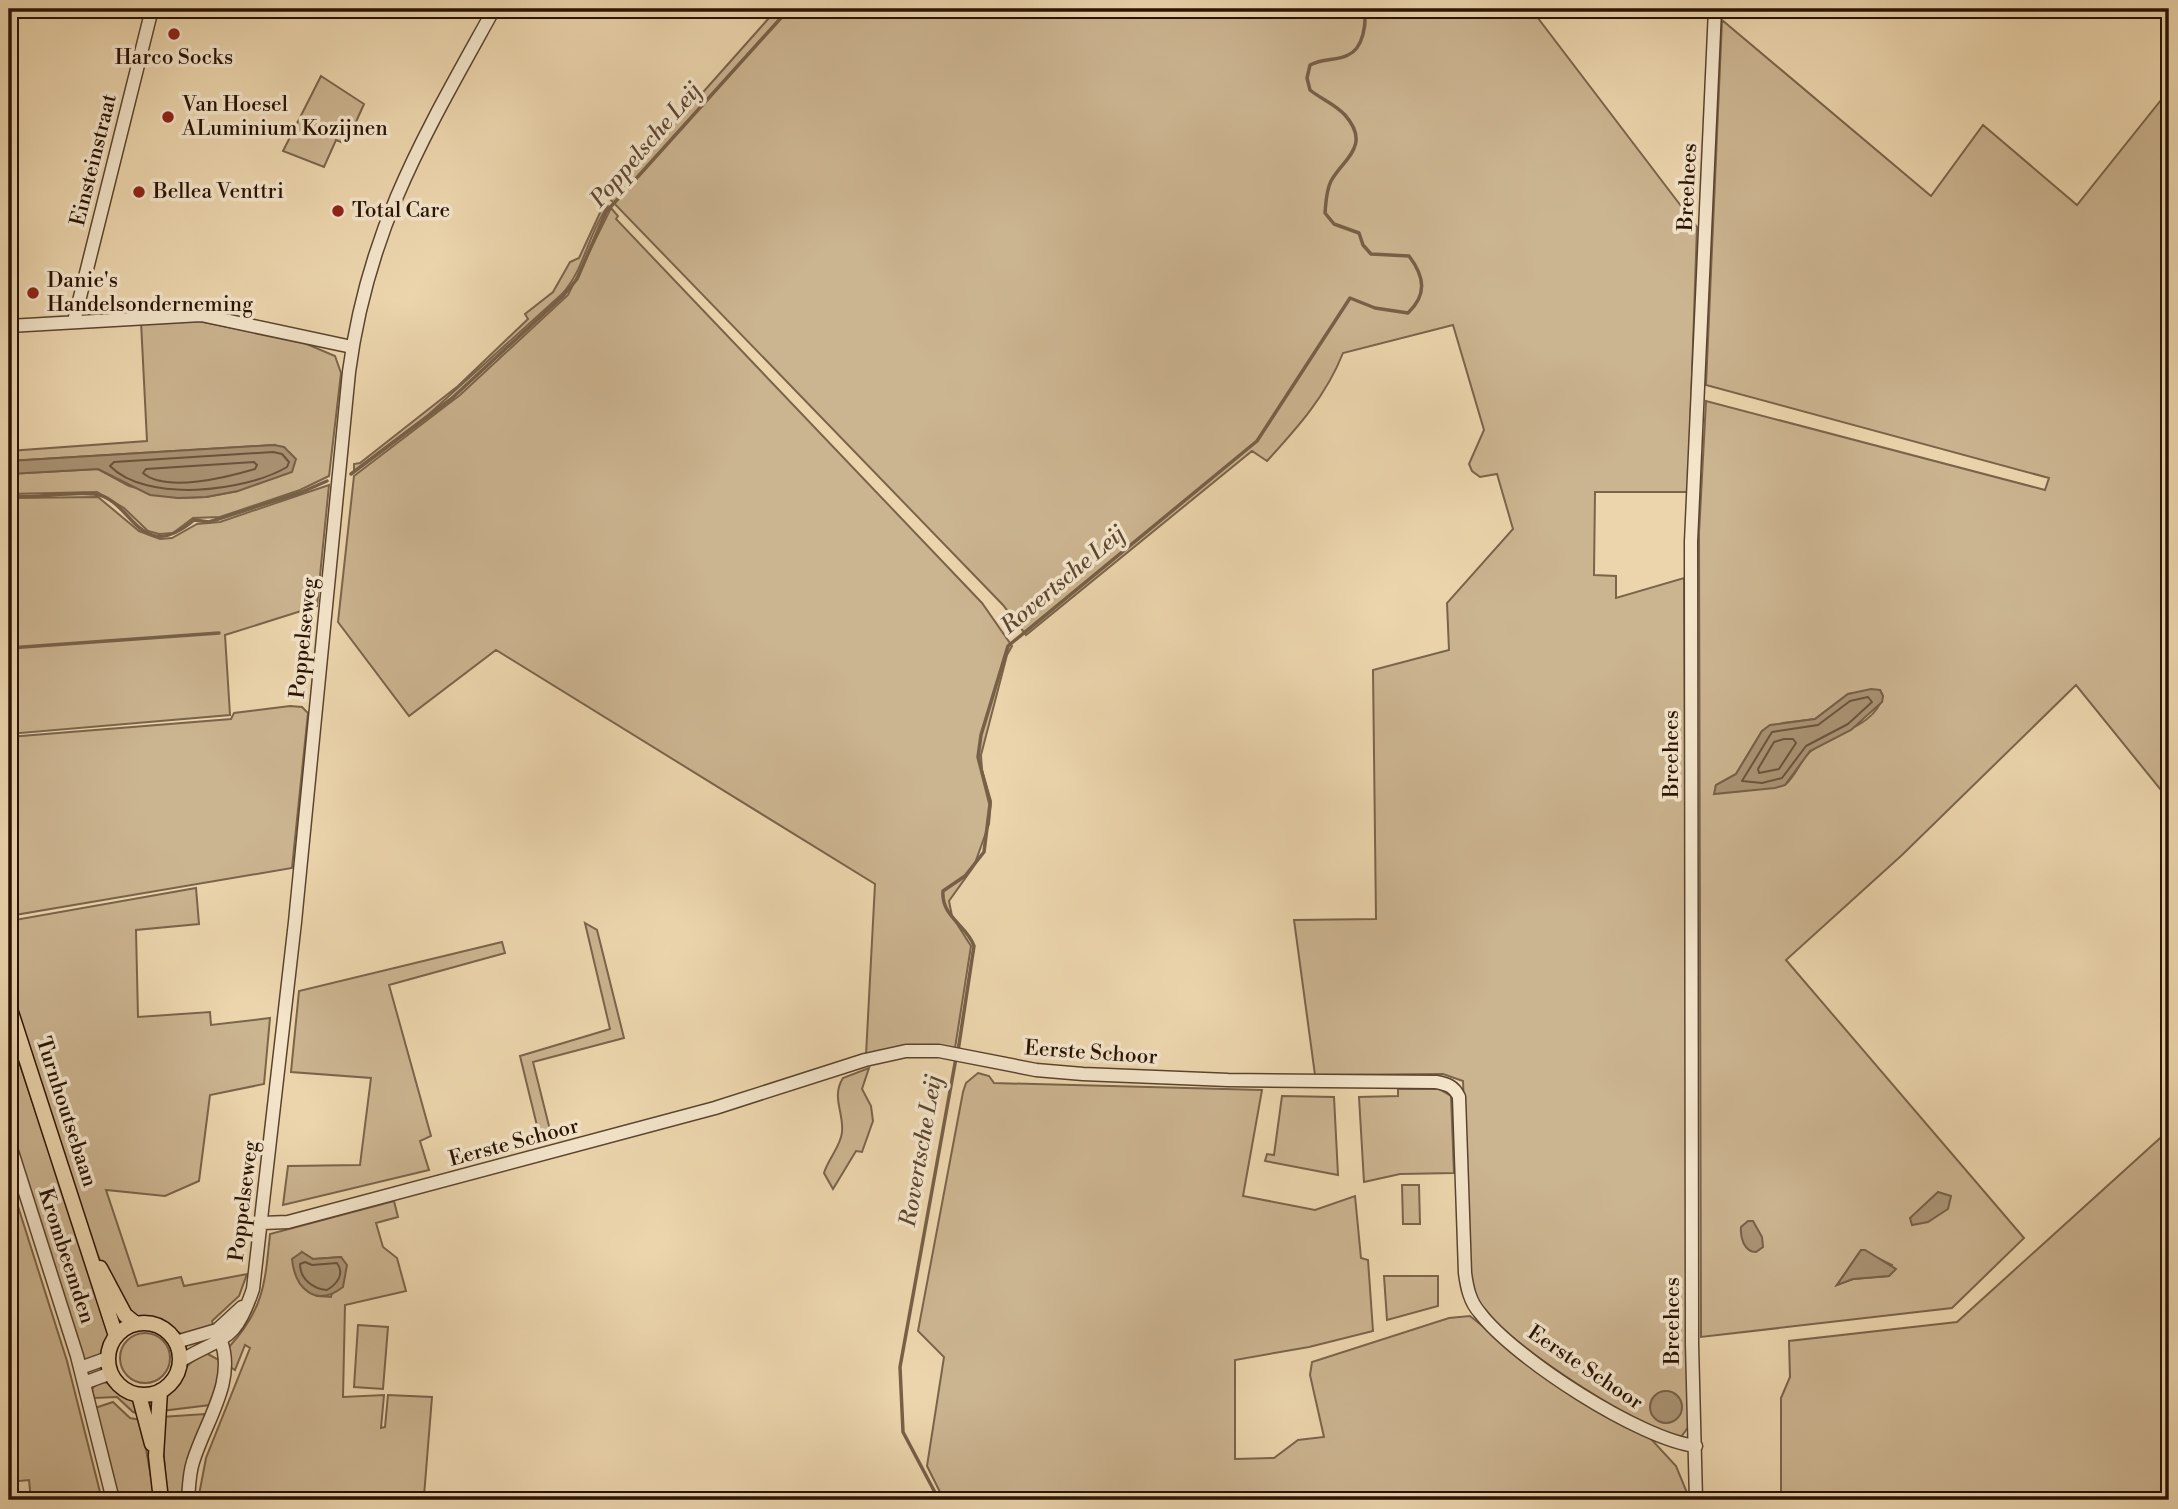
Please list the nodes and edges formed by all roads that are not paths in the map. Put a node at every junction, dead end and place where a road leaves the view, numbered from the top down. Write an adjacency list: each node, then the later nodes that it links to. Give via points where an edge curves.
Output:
1 (152, 9): 4 (street, Einsteinstraat)
2 (494, 9): 6 (street, Poppelseweg, via 399,186 369,269)
3 (1715, 9): 22 (street, Breehees, via 1691,542)
4 (74, 321): 5 (street); 6 (street, via 201,315)
5 (9, 326)
6 (352, 347): 9 (street, Poppelseweg)
7 (9, 1006): 10 (main road, Turnhoutsebaan)
8 (9, 1142): 18 (street, Krombeemden)
9 (262, 1223): 11 (street, Poppelseweg); 22 (street, Eerste Schoor, via 288,1222 728,1105 884,1055 923,1050 1083,1074 1447,1084 1459,1097 1465,1273 1468,1292 1480,1314 1526,1355 1577,1391 1656,1437)
10 (83, 1232): 12 (main road, Turnhoutsebaan, via 113,1296); 13 (main road, Turnhoutsebaan)
11 (249, 1299): 14 (street, Poppelseweg, via 241,1321); 15 (street, via 216,1330)
12 (136, 1324): 13 (main road); 15 (main road, via 159,1326)
13 (116, 1336): 17 (main road)
14 (220, 1341): 16 (street, Poppelseweg); 26 (street, via 226,1374 193,1459)
15 (176, 1342): 16 (main road)
16 (180, 1361): 20 (main road, via 174,1379)
17 (109, 1365): 18 (street); 19 (street); 21 (main road, via 121,1387)
18 (80, 1368): 19 (street, Krombeemden)
19 (84, 1383): 24 (street)
20 (160, 1391): 21 (main road); 23 (main road)
21 (139, 1395): 23 (main road)
22 (1696, 1446): 27 (street, Breehees)
23 (156, 1456): 25 (main road)
24 (113, 1500)
25 (161, 1500)
26 (188, 1500)
27 (1696, 1500)

